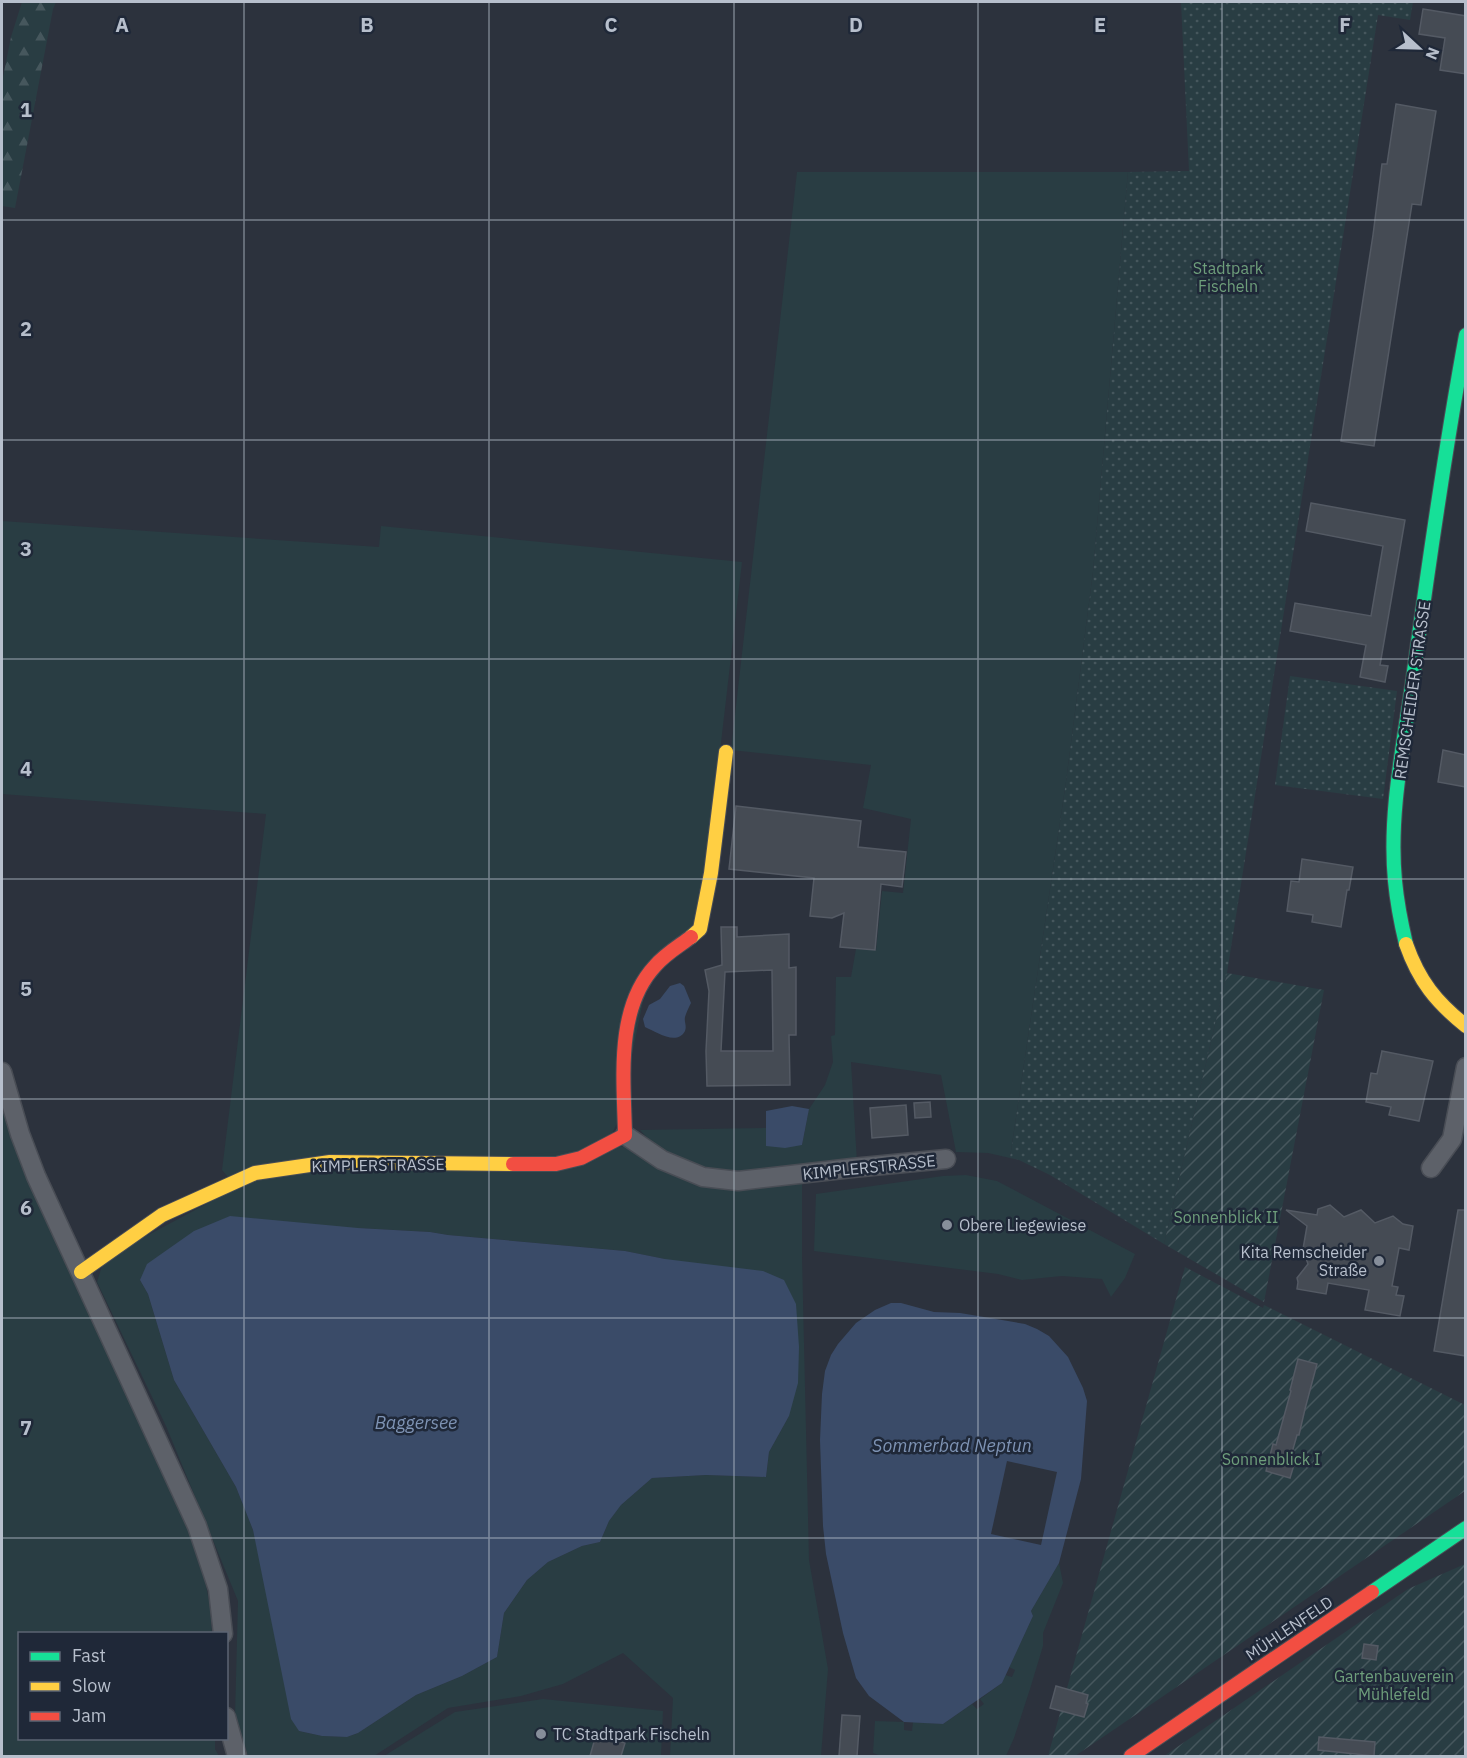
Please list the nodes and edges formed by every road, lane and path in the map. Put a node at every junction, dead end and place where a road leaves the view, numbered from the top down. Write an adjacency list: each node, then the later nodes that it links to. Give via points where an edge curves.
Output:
1 (1466, 335): 3 (street, REMSCHEIDER STRASSE, via 1415,662 1394,816 1393,865 1398,906 1416,971 1427,990)
2 (726, 752): 6 (street, via 700,929 655,965 641,982 630,1009)
3 (1466, 1026)
4 (1466, 1067): 8 (street, via 1452,1139)
5 (2, 1072): 9 (street, via 36,1176)
6 (625, 1135): 7 (street, KIMPLERSTRASSE, via 662,1160 704,1178 738,1181); 9 (street, KIMPLERSTRASSE, via 581,1158 556,1164 330,1162 255,1173 162,1215)
7 (946, 1159)
8 (1431, 1168)
9 (81, 1272): 11 (street, via 197,1526 218,1589)
10 (1466, 1528): 14 (street, MÜHLENFELD)
11 (223, 1632)
12 (228, 1724): 13 (street)
13 (237, 1756)
14 (1131, 1756)

